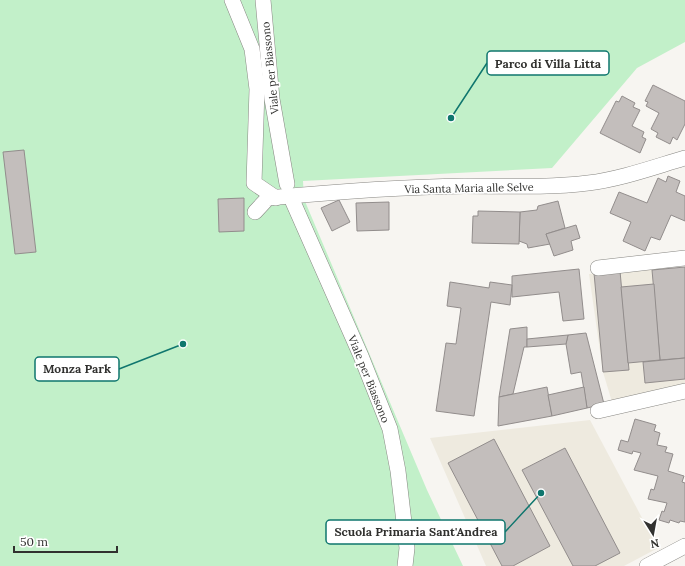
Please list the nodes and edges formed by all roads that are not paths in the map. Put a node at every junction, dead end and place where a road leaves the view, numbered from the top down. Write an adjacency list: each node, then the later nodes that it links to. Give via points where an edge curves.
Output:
1 (232, 0): 5 (street, via 252,49 257,89 254,183)
2 (263, 0): 4 (street, Viale per Biassono, via 272,99)
3 (685, 158): 5 (street, Via Santa Maria alle Selve, via 589,183 463,186)
4 (287, 184)
5 (276, 198): 7 (street, Via Santa Maria alle Selve, via 268,198)
6 (293, 202): 13 (street, Viale per Biassono, via 361,356 390,429 398,471 406,548)
7 (255, 212)
8 (685, 258): 9 (street)
9 (598, 268)
10 (685, 392): 11 (street)
11 (598, 411)
12 (685, 546): 14 (street)
13 (405, 566)
14 (647, 566)

